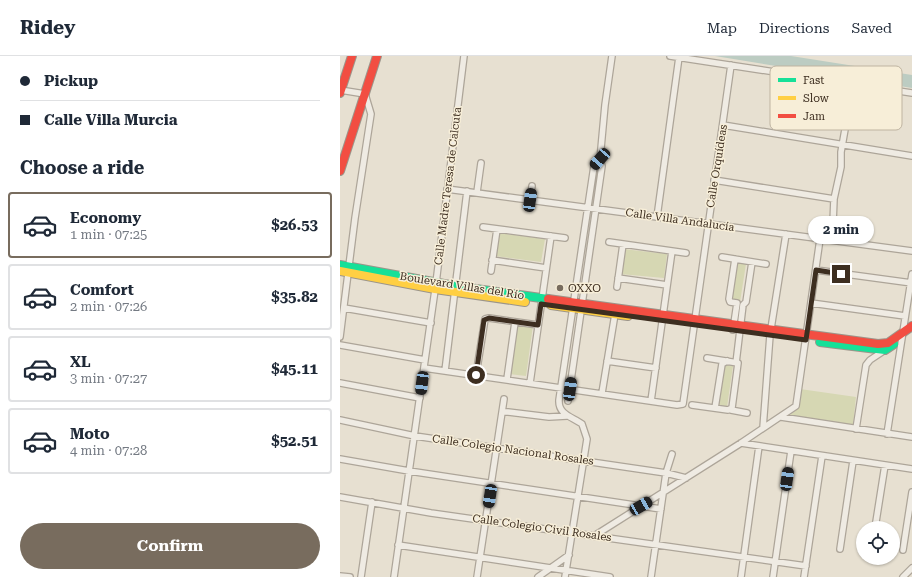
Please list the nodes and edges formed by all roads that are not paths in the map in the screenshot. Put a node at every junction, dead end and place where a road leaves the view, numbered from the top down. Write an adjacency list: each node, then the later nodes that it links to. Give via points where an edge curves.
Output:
1 (352, 56): 9 (street)
2 (377, 56): 12 (street)
3 (464, 56): 22 (street, Calle Madre Teresa de Calcuta)
4 (612, 56): 17 (street)
5 (670, 56): 6 (street)
6 (679, 58): 7 (street); 29 (street)
7 (731, 65): 8 (street); 13 (street, Calle Orquídeas)
8 (770, 71)
9 (340, 91): 12 (street)
10 (902, 92): 11 (street)
11 (912, 93)
12 (365, 94): 19 (street); 50 (street, via 371,114)
13 (723, 125): 15 (street); 20 (street, Calle Orquídeas)
14 (844, 130): 15 (street)
15 (842, 145): 16 (street); 25 (street, via 841,167)
16 (912, 156)
17 (600, 159): 27 (street, via 594,166); 28 (street, via 602,166)
18 (481, 163): 24 (street)
19 (340, 172)
20 (714, 180): 25 (street); 30 (street, Calle Orquídeas)
21 (532, 186): 26 (street)
22 (447, 189): 23 (street, Calle Villa Andalucía); 58 (street, Calle Madre Teresa de Calcuta)
23 (467, 191): 24 (street, Calle Villa Andalucía); 60 (street)
24 (477, 192): 26 (street, Calle Villa Andalucía)
25 (834, 199): 31 (street)
26 (530, 200): 27 (street, Calle Villa Andalucía)
27 (587, 207): 28 (street, Calle Villa Andalucía); 63 (street)
28 (596, 209): 29 (street, Calle Villa Andalucía); 63 (street)
29 (656, 217): 30 (street, Calle Villa Andalucía)
30 (708, 223): 34 (street, Calle Villa Andalucía); 69 (street, Calle Orquídeas)
31 (833, 223)
32 (483, 227): 33 (street)
33 (497, 229): 35 (street); 45 (street)
34 (786, 234): 37 (street, Calle Villa Andalucía); 74 (street)
35 (551, 236): 36 (street); 49 (street)
36 (565, 238)
37 (820, 239): 40 (street, Calle Villa Andalucía); 51 (street)
38 (609, 242): 39 (street)
39 (623, 244): 41 (street); 55 (street)
40 (912, 251)
41 (672, 252): 42 (street); 57 (street)
42 (686, 253)
43 (722, 257): 44 (street)
44 (735, 259): 46 (street); 73 (street, via 729,299 730,302 737,303)
45 (492, 260): 49 (street); 53 (street)
46 (752, 262): 47 (street); 73 (street, via 746,302)
47 (766, 264)
48 (340, 265): 50 (street, Boulevard Villas del Río)
49 (546, 268): 61 (street)
50 (349, 270): 52 (street, Boulevard Villas del Río); 58 (street, Boulevard Villas del Río); 64 (street)
51 (816, 270): 56 (street); 62 (street)
52 (340, 271)
53 (491, 271)
54 (912, 274): 56 (street)
55 (618, 278): 57 (street); 59 (street)
56 (911, 283): 66 (street)
57 (667, 285): 67 (street)
58 (436, 286): 60 (street, Boulevard Villas del Río); 70 (street, Calle Madre Teresa de Calcuta)
59 (617, 287)
60 (455, 289): 61 (street, Boulevard Villas del Río); 88 (street)
61 (541, 301): 63 (street, Boulevard Villas del Río); 71 (street)
62 (811, 303): 66 (street); 78 (street)
63 (577, 306): 65 (street, Boulevard Villas del Río); 67 (street, Boulevard Villas del Río); 93 (street); 94 (street)
64 (344, 308): 70 (street); 77 (street)
65 (615, 314): 67 (street, Boulevard Villas del Río); 83 (street)
66 (905, 316): 76 (street)
67 (663, 318): 69 (street, Boulevard Villas del Río); 87 (street)
68 (515, 322): 71 (street); 89 (street, via 489,318 484,321); 90 (street)
69 (696, 322): 73 (street, Boulevard Villas del Río); 99 (street, Calle Orquídeas, via 684,402 677,404)
70 (431, 323): 82 (street, Calle Madre Teresa de Calcuta)
71 (538, 325): 91 (street)
72 (912, 326): 76 (street, Boulevard Villas del Río)
73 (737, 328): 74 (street, Boulevard Villas del Río); 85 (street)
74 (770, 332): 78 (street, Boulevard Villas del Río); 108 (street)
75 (912, 333): 76 (street, Boulevard Villas del Río)
76 (903, 336): 78 (street, Boulevard Villas del Río, via 884,345); 80 (street, Boulevard Villas del Río); 110 (street)
77 (340, 337)
78 (807, 337): 80 (street, Boulevard Villas del Río); 106 (street, via 797,404)
79 (340, 345): 82 (street)
80 (885, 350): 109 (street, via 866,365)
81 (707, 358): 84 (street)
82 (425, 360): 86 (street, Calle Madre Teresa de Calcuta)
83 (607, 361): 87 (street); 95 (street)
84 (727, 361): 85 (street); 101 (street, via 722,364)
85 (736, 363): 102 (street, via 739,366)
86 (424, 368): 88 (street); 96 (street, Calle Madre Teresa de Calcuta)
87 (656, 368): 99 (street)
88 (445, 371): 89 (street)
89 (476, 375): 90 (street)
90 (507, 379): 91 (street)
91 (530, 382): 93 (street)
92 (340, 383): 96 (street)
93 (562, 387): 94 (street); 105 (street, via 559,404)
94 (570, 389): 95 (street); 98 (street)
95 (602, 393): 99 (street)
96 (420, 398): 111 (street, Calle Madre Teresa de Calcuta)
97 (504, 399): 103 (street)
98 (568, 401)
99 (651, 401)
100 (692, 405): 101 (street)
101 (715, 408): 102 (street)
102 (732, 408): 104 (street)
103 (502, 412): 105 (street, via 549,417); 115 (street)
104 (747, 413)
105 (567, 416): 120 (street, via 579,422 585,430)
106 (781, 417): 108 (street); 109 (street)
107 (340, 420): 111 (street, Calle Colegio Nacional Rosales)
108 (763, 428): 113 (street)
109 (856, 429): 110 (street)
110 (887, 434): 112 (street)
111 (414, 436): 115 (street, Calle Colegio Nacional Rosales); 124 (street, Calle Madre Teresa de Calcuta)
112 (912, 437)
113 (741, 443): 114 (street); 126 (street)
114 (759, 446): 116 (street); 146 (street)
115 (497, 448): 120 (street, Calle Colegio Nacional Rosales); 127 (street)
116 (791, 451): 118 (street); 147 (street)
117 (672, 454): 125 (street)
118 (822, 456): 121 (street); 148 (street)
119 (340, 459): 124 (street)
120 (585, 460): 125 (street, Calle Colegio Nacional Rosales); 131 (street)
121 (853, 461): 122 (street); 142 (street)
122 (885, 465): 123 (street); 137 (street)
123 (912, 469)
124 (409, 471): 127 (street); 134 (street, Calle Madre Teresa de Calcuta)
125 (666, 473): 126 (street, Calle Colegio Nacional Rosales); 129 (street)
126 (686, 478): 129 (street)
127 (492, 484): 131 (street); 136 (street)
128 (912, 492): 143 (street)
129 (664, 493): 133 (street); 135 (street)
130 (340, 497): 132 (street, Calle Colegio Civil Rosales)
131 (579, 497): 133 (street); 138 (street)
132 (372, 502): 134 (street, Calle Colegio Civil Rosales); 154 (street)
133 (641, 506): 135 (street); 139 (street)
134 (404, 508): 136 (street, Calle Colegio Civil Rosales); 140 (street, Calle Madre Teresa de Calcuta)
135 (661, 509): 141 (street)
136 (486, 520): 138 (street, Calle Colegio Civil Rosales); 145 (street)
137 (876, 521)
138 (573, 533): 139 (street, Calle Colegio Civil Rosales); 144 (street)
139 (594, 536): 141 (street, Calle Colegio Civil Rosales)
140 (398, 545): 145 (street); 155 (street, Calle Madre Teresa de Calcuta)
141 (656, 545): 146 (street, Calle Colegio Civil Rosales); 160 (street)
142 (840, 549)
143 (903, 550)
144 (569, 555): 149 (street); 151 (street)
145 (480, 557): 149 (street); 156 (street)
146 (744, 558): 147 (street, Calle Colegio Civil Rosales); 161 (street)
147 (775, 562): 148 (street, Calle Colegio Civil Rosales); 162 (street)
148 (806, 566): 163 (street)
149 (551, 568): 151 (street); 157 (street)
150 (912, 568): 164 (street)
151 (566, 570): 158 (street); 159 (street)
152 (340, 576): 153 (street)
153 (350, 577)
154 (361, 577)
155 (394, 577)
156 (477, 577)
157 (538, 577)
158 (565, 577)
159 (610, 577)
160 (651, 577)
161 (741, 577)
162 (773, 577)
163 (804, 577)
164 (903, 577)

